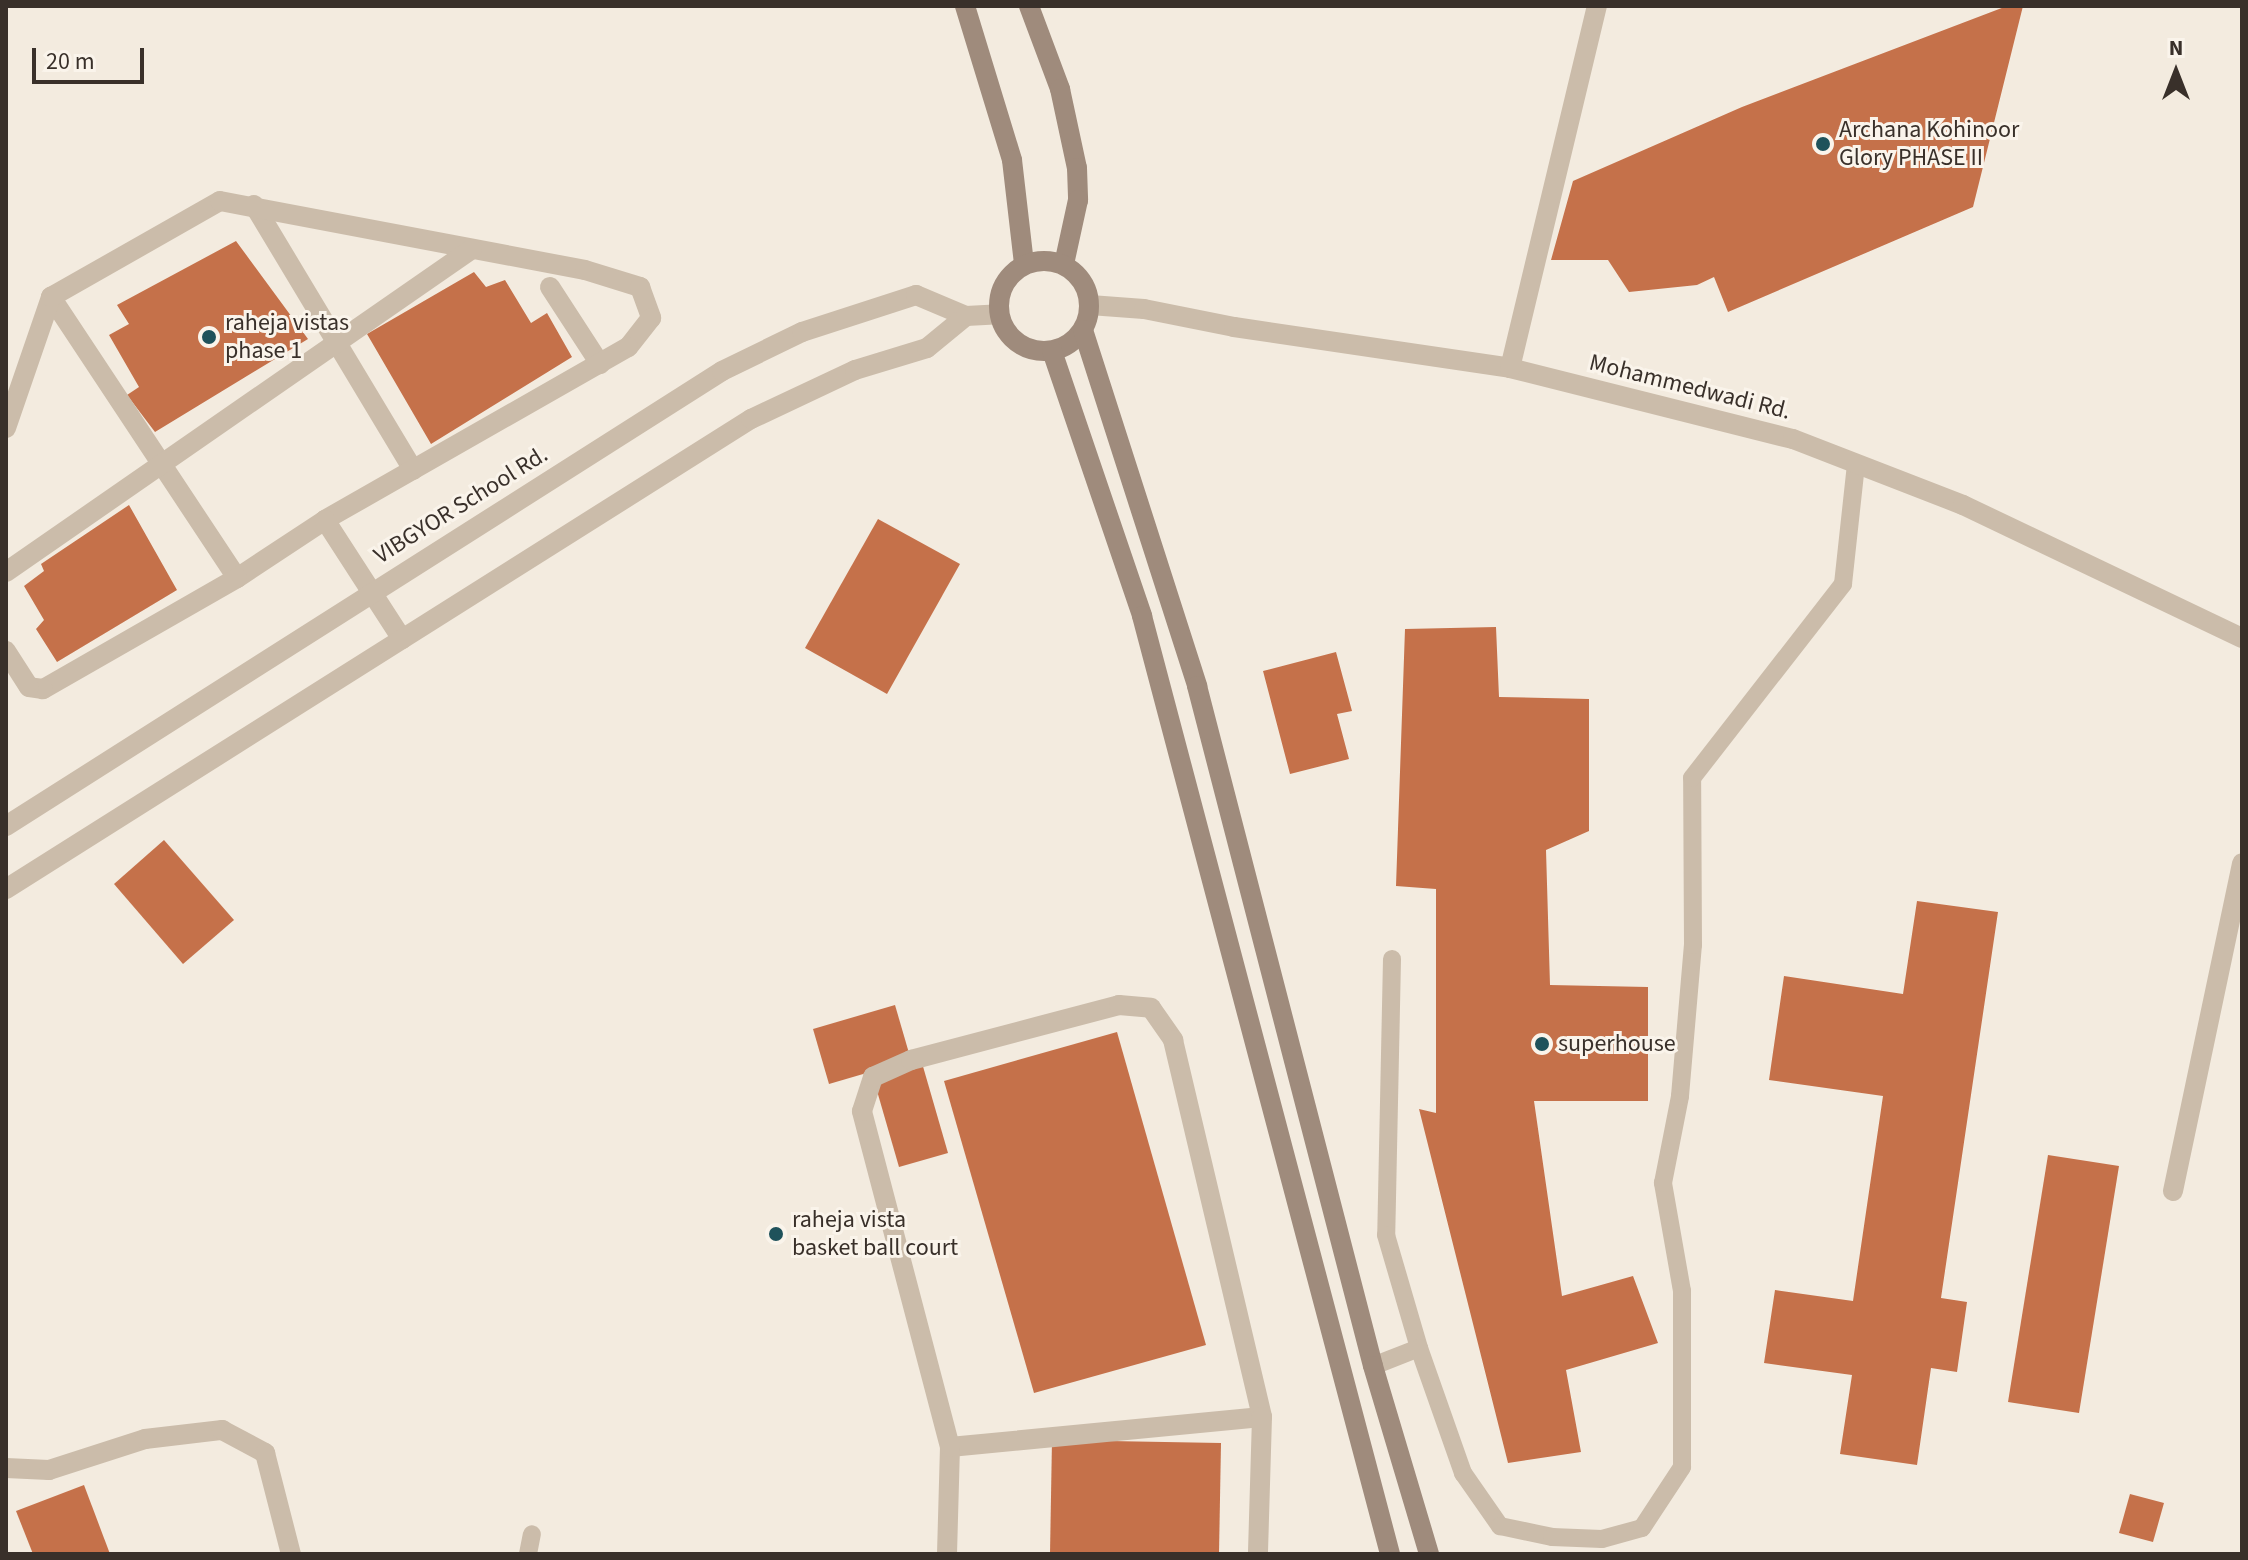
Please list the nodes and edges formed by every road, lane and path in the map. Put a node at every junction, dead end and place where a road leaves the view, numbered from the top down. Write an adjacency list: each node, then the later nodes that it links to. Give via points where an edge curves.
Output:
1 (965, 6): 6 (street, via 1012,160)
2 (1029, 6): 7 (street, via 1060,89 1077,168 1078,200)
3 (1597, 6): 17 (street)
4 (254, 205): 5 (street); 9 (street, via 220,201); 14 (street)
5 (472, 249): 14 (street); 16 (street, via 585,270 640,287 651,318 628,347)
6 (1024, 264): 7 (street); 11 (street, via 1000,294)
7 (1064, 264): 10 (street, via 1078,274)
8 (550, 287): 16 (street)
9 (51, 297): 18 (street); 20 (street)
10 (1090, 305): 13 (street); 17 (street, Mohammedwadi Rd., via 1144,309)
11 (999, 314): 12 (street); 15 (street, via 1012,339 1037,351)
12 (966, 316): 25 (street, VIBGYOR School Rd., via 916,295 802,332 722,371); 27 (street, via 927,348 855,370 751,419)
13 (1083, 330): 15 (street); 35 (street, via 1197,686)
14 (337, 343): 20 (street); 21 (street)
15 (1052, 351): 44 (street, via 1142,616)
16 (600, 364): 21 (street)
17 (1510, 368): 19 (street, Mohammedwadi Rd., via 1793,439)
18 (6, 428)
19 (1856, 464): 26 (street, Mohammedwadi Rd., via 1963,505); 34 (lane, via 1843,584 1692,778 1693,945 1680,1096 1663,1183 1682,1291 1682,1467 1642,1528 1602,1539 1552,1537 1500,1526 1463,1473)
20 (163, 466): 23 (street); 24 (street)
21 (413, 470): 22 (street)
22 (325, 520): 24 (street); 25 (street)
23 (6, 572)
24 (237, 578): 28 (street, via 43,689 29,687)
25 (371, 592): 27 (street); 29 (street, VIBGYOR School Rd.)
26 (2242, 638)
27 (402, 639): 31 (street)
28 (6, 651)
29 (6, 826)
30 (2242, 863): 33 (street)
31 (6, 889)
32 (1392, 959): 34 (lane, via 1386,1235)
33 (2173, 1191)
34 (1419, 1348): 35 (lane)
35 (1373, 1366): 45 (street)
36 (1262, 1417): 37 (street); 37 (street, via 1173,1040 1151,1008 1119,1005 911,1060 873,1077 862,1111); 43 (street)
37 (950, 1447): 42 (street)
38 (6, 1468): 40 (street, via 49,1470 145,1439 222,1430 265,1453)
39 (532, 1534): 41 (lane)
40 (291, 1554)
41 (528, 1554)
42 (947, 1554)
43 (1258, 1554)
44 (1390, 1554)
45 (1429, 1554)

